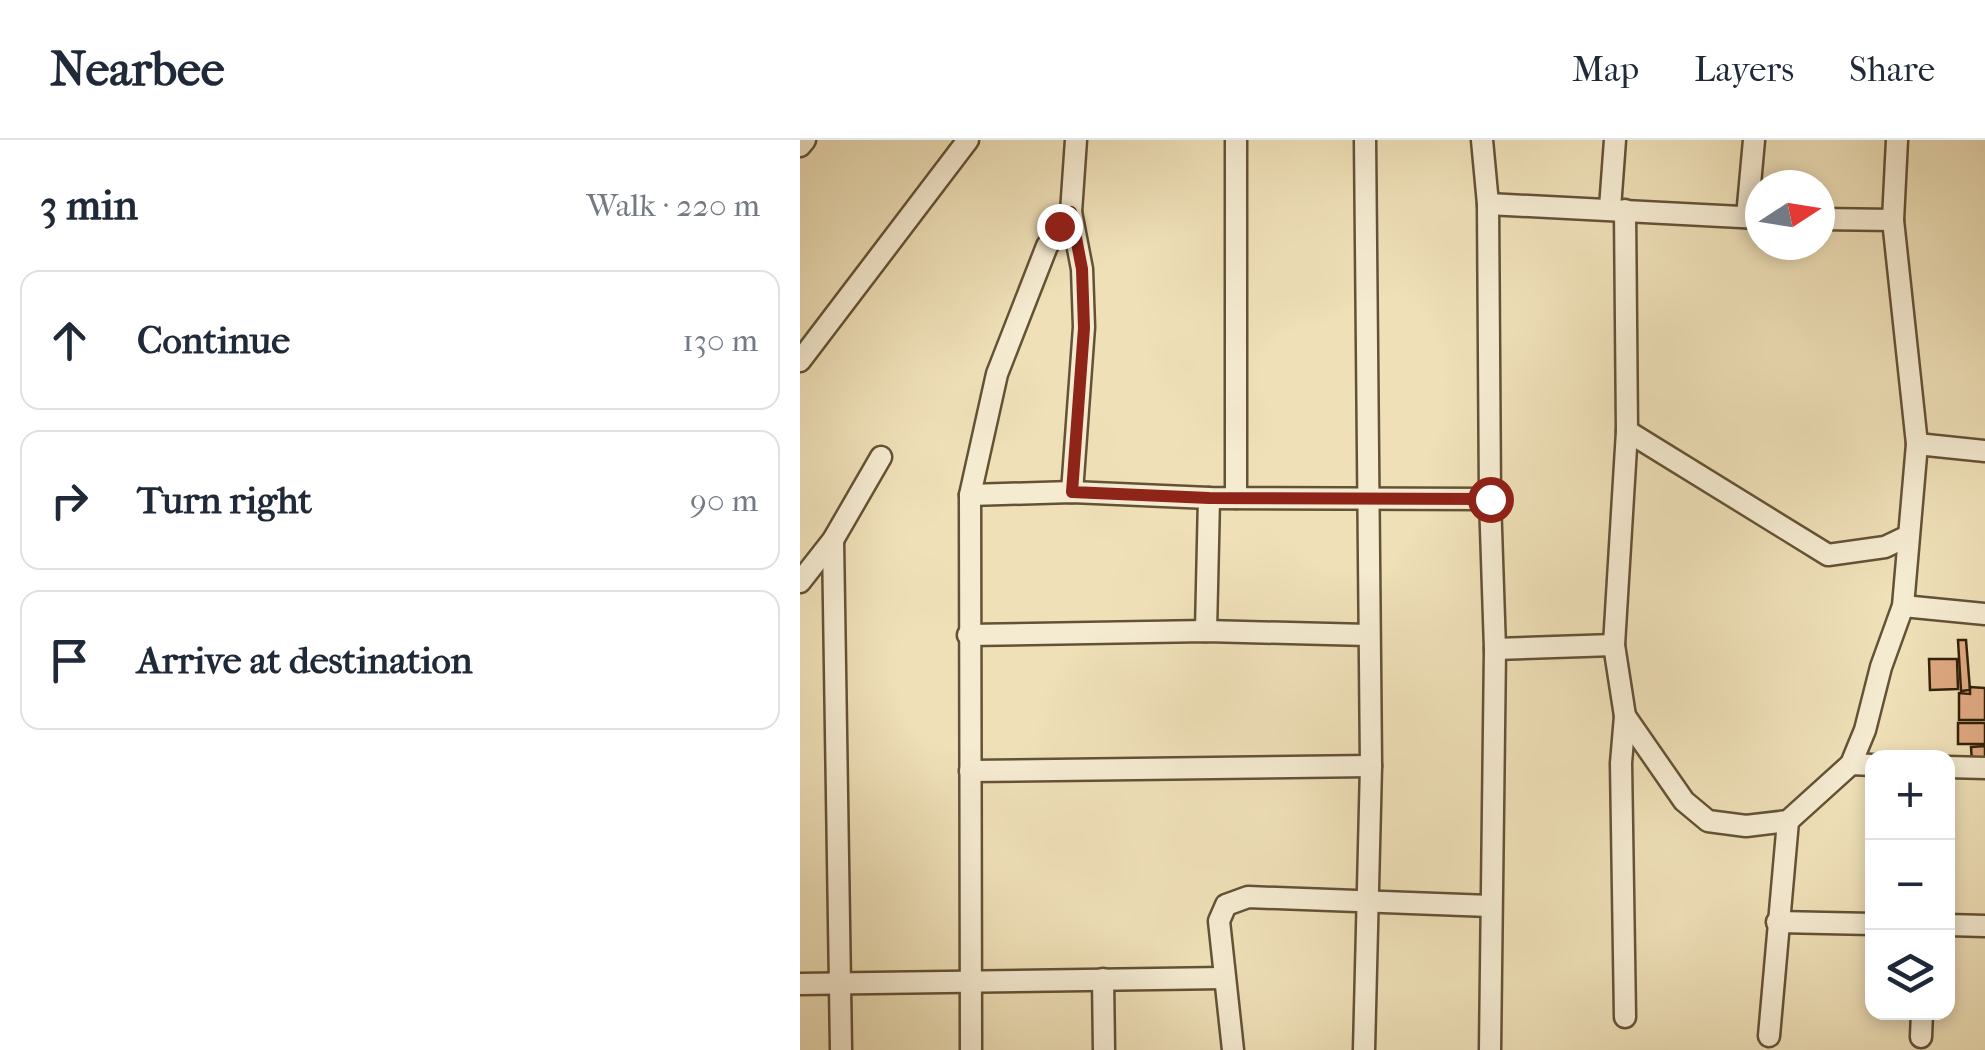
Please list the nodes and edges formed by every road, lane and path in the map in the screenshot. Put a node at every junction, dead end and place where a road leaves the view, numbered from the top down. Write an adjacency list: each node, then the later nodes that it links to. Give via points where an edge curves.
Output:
1 (805, 140): 10 (street)
2 (968, 140): 18 (street)
3 (1076, 140): 14 (street)
4 (1236, 140): 27 (street)
5 (1365, 140): 25 (street)
6 (1482, 140): 12 (street)
7 (1615, 140): 13 (street)
8 (1754, 140): 11 (street)
9 (1897, 140): 17 (street)
10 (800, 146)
11 (1754, 170)
12 (1488, 204): 13 (street); 28 (street)
13 (1618, 209): 15 (street); 19 (street)
14 (1071, 212): 23 (street, via 1084,328); 24 (street, via 1047,246 996,374)
15 (1745, 217)
16 (1835, 219): 17 (street)
17 (1893, 220): 20 (street)
18 (800, 361)
19 (1626, 431): 29 (street, via 1828,555 1885,547); 37 (street)
20 (1917, 444): 21 (street); 29 (street)
21 (1985, 452)
22 (881, 457): 30 (street)
23 (1072, 492): 24 (street); 26 (street)
24 (970, 495): 36 (street)
25 (1368, 496): 27 (street); 28 (street); 35 (street)
26 (1209, 498): 27 (street); 34 (street)
27 (1236, 498)
28 (1490, 499): 38 (street)
29 (1908, 536): 32 (street)
30 (833, 540): 31 (street); 55 (street)
31 (800, 582)
32 (1903, 606): 33 (street); 40 (street, via 1881,668)
33 (1985, 614)
34 (1206, 632): 35 (street); 36 (street)
35 (1368, 634): 41 (street)
36 (968, 635): 44 (street)
37 (1614, 644): 38 (street); 39 (street)
38 (1495, 649): 47 (street)
39 (1625, 716): 45 (street, via 1684,801 1708,821); 57 (street)
40 (1862, 764): 45 (street)
41 (1370, 766): 44 (street); 46 (street)
42 (1955, 767): 43 (street)
43 (1985, 768)
44 (970, 771): 54 (street)
45 (1788, 821): 48 (street)
46 (1370, 900): 47 (street); 52 (street, via 1234,900 1219,921); 65 (street)
47 (1490, 906): 66 (street)
48 (1777, 922): 49 (street); 59 (street)
49 (1865, 924)
50 (1955, 925): 51 (street)
51 (1985, 926)
52 (1224, 978): 53 (street); 64 (street)
53 (1103, 979): 54 (street); 63 (street)
54 (973, 980): 55 (street); 62 (street)
55 (842, 982): 56 (street); 61 (street)
56 (800, 984)
57 (1625, 1017)
58 (1922, 1020): 60 (street)
59 (1769, 1036)
60 (1921, 1038)
61 (842, 1050)
62 (972, 1050)
63 (1104, 1050)
64 (1233, 1050)
65 (1364, 1050)
66 (1490, 1050)

